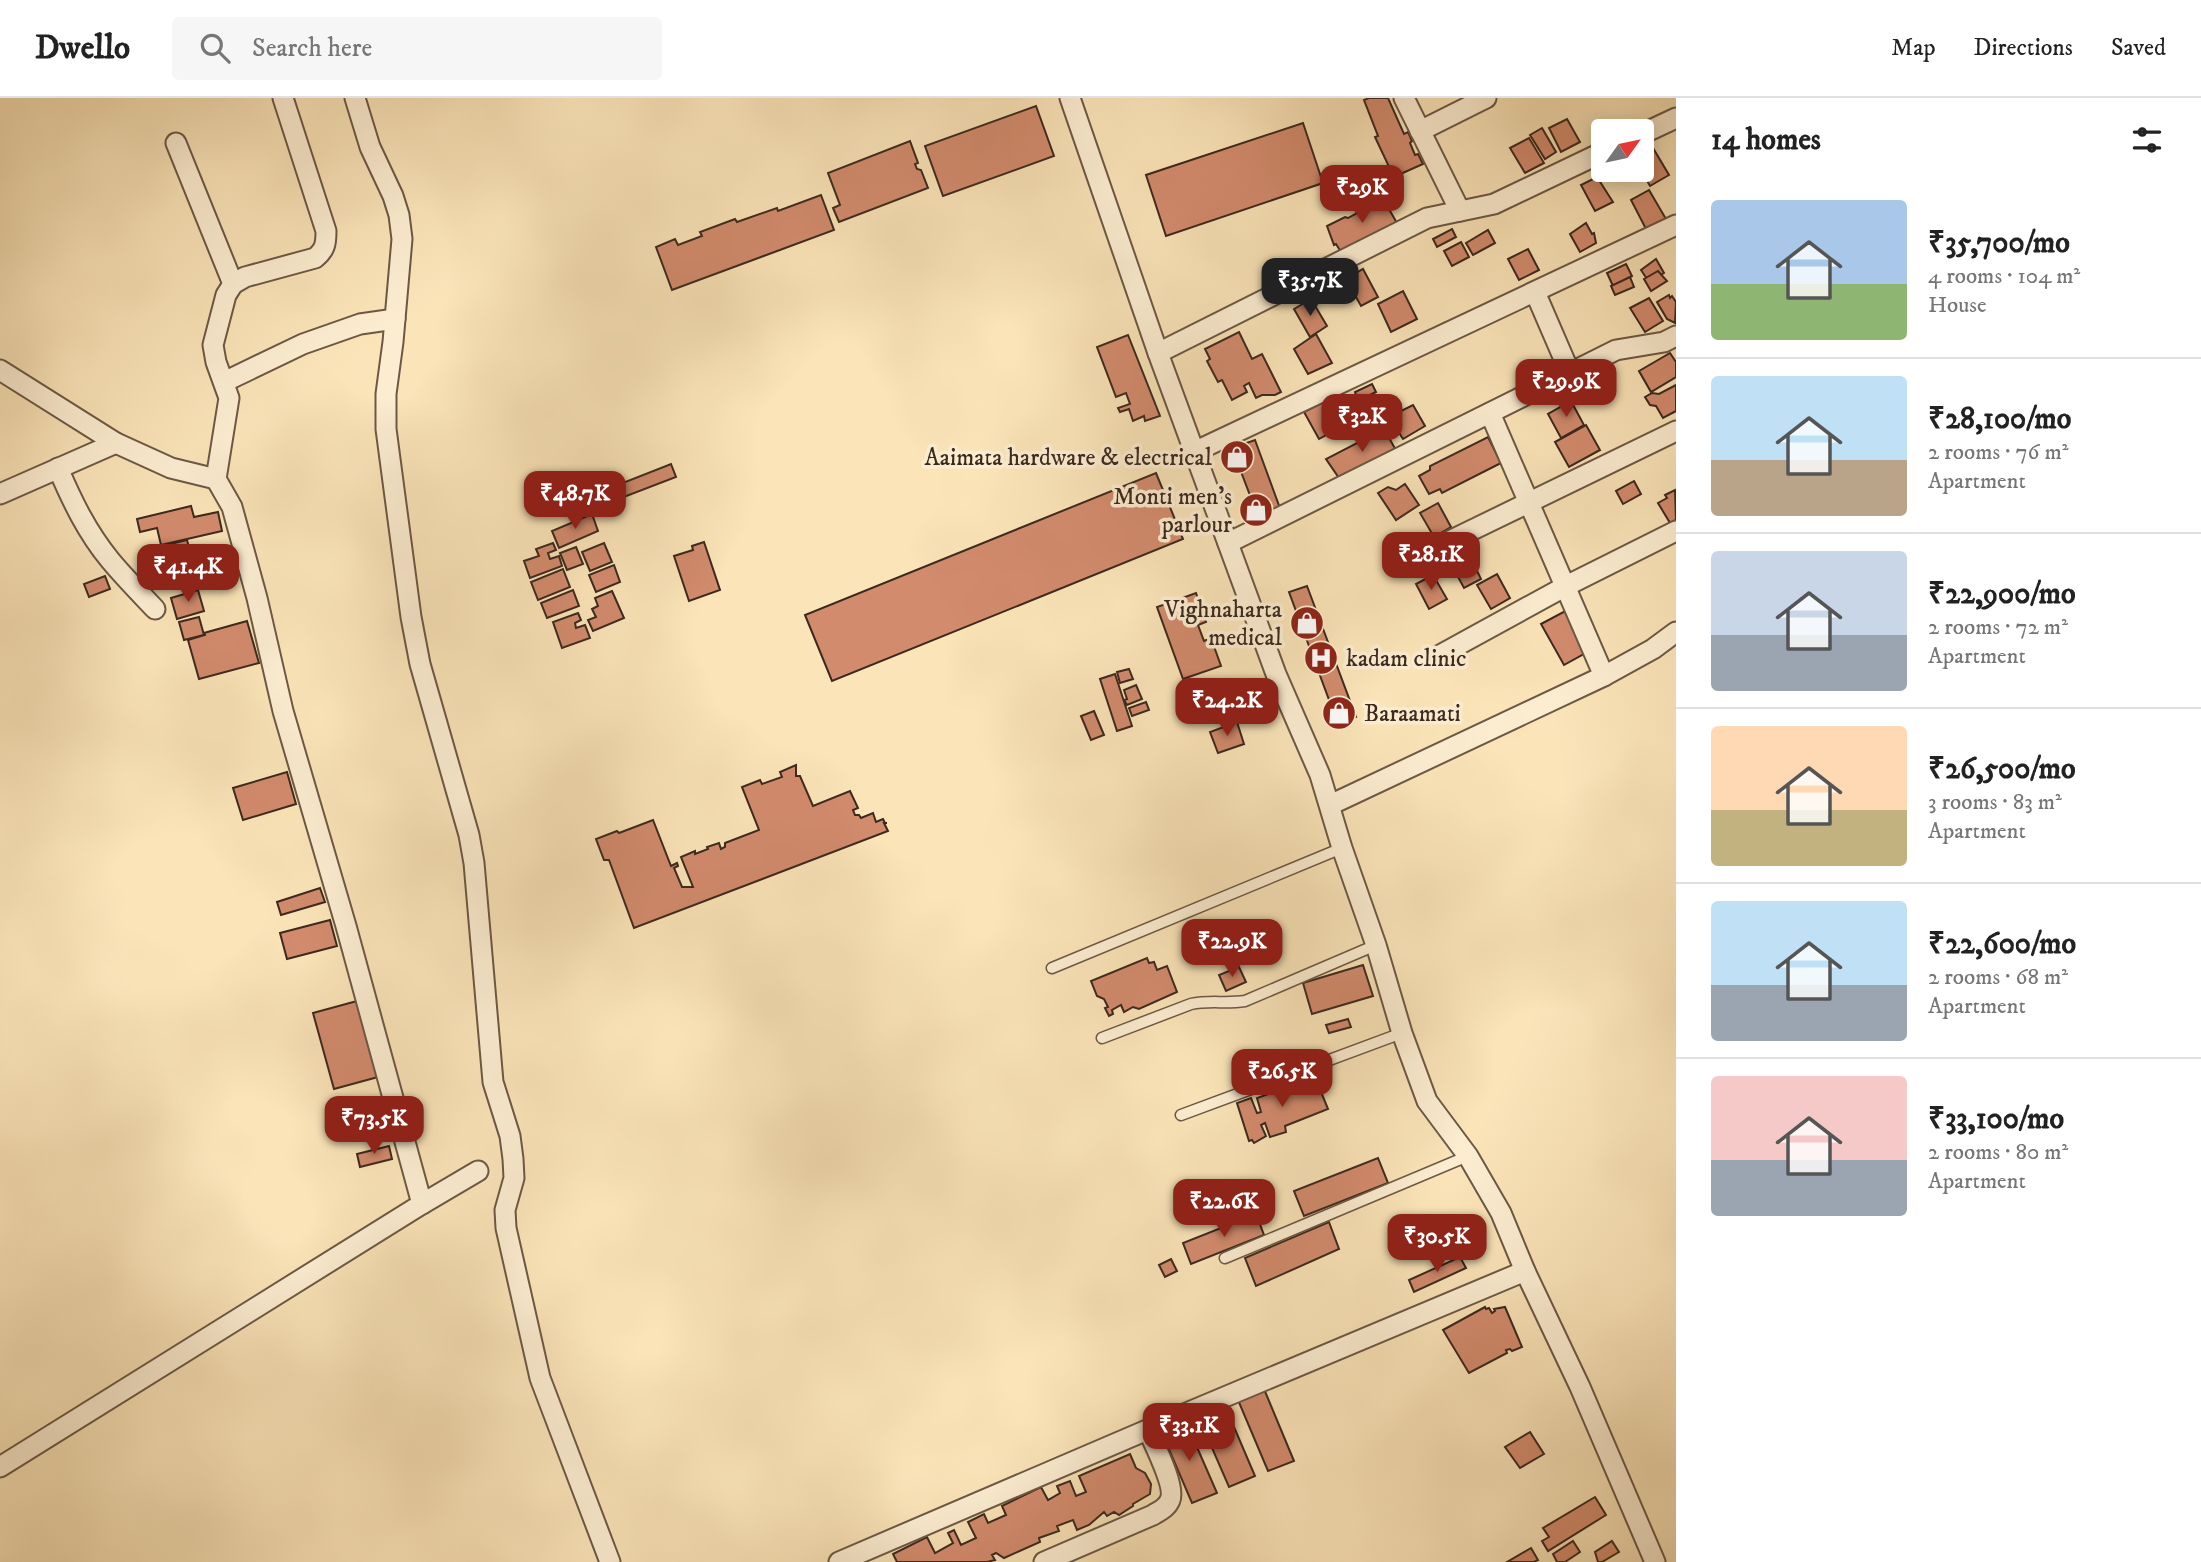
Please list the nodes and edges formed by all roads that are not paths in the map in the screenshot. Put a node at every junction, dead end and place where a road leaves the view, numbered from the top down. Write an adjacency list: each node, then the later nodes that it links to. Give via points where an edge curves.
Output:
1 (283, 98): 13 (street, via 326,231 324,251 315,258)
2 (355, 98): 15 (street, via 370,148 399,215 402,239)
3 (1070, 98): 17 (street)
4 (1404, 98): 8 (street)
5 (1486, 98): 8 (street)
6 (1676, 118): 7 (street)
7 (1654, 128)
8 (1420, 131): 11 (street)
9 (176, 143): 13 (street)
10 (1591, 158): 11 (street, via 1494,204)
11 (1460, 211): 17 (street, via 1427,218)
12 (1676, 225): 14 (street)
13 (233, 284): 20 (street, via 213,345)
14 (1535, 292): 19 (street); 24 (street)
15 (395, 319): 20 (street, via 360,324 303,344); 51 (street, via 386,394 389,454 419,664 474,863 493,1082 513,1159 506,1228 540,1378)
16 (1676, 336): 19 (street, via 1616,350)
17 (1158, 353): 24 (street)
18 (0, 370): 23 (street)
19 (1570, 373): 21 (street)
20 (224, 382): 26 (street, via 229,398)
21 (1490, 413): 28 (street); 30 (street)
22 (1676, 431): 28 (street)
23 (116, 443): 25 (street); 26 (street, via 171,468)
24 (1194, 452): 30 (street)
25 (58, 468): 27 (street); 33 (street, via 85,524 109,559)
26 (216, 479): 46 (street, via 232,507 283,711)
27 (0, 494)
28 (1529, 502): 31 (street); 32 (street)
29 (1676, 531): 32 (street)
30 (1228, 543): 37 (street)
31 (1398, 566)
32 (1566, 586): 35 (street); 36 (street)
33 (155, 609)
34 (1676, 632): 36 (street)
35 (1440, 654)
36 (1604, 676): 37 (street)
37 (1330, 805): 38 (street)
38 (1342, 848): 39 (street); 40 (lane)
39 (1376, 945): 41 (street); 42 (lane, via 1245,1001 1191,1004)
40 (1052, 968)
41 (1402, 1033): 43 (lane); 44 (street, via 1427,1101)
42 (1102, 1038)
43 (1181, 1115)
44 (1468, 1156): 47 (lane); 48 (street)
45 (478, 1171): 46 (street)
46 (422, 1203): 50 (street)
47 (1225, 1258)
48 (1525, 1271): 49 (street); 54 (street)
49 (1148, 1430): 52 (street); 53 (street, via 1171,1487 1166,1507)
50 (0, 1467)
51 (610, 1562)
52 (839, 1562)
53 (1044, 1562)
54 (1655, 1562)

